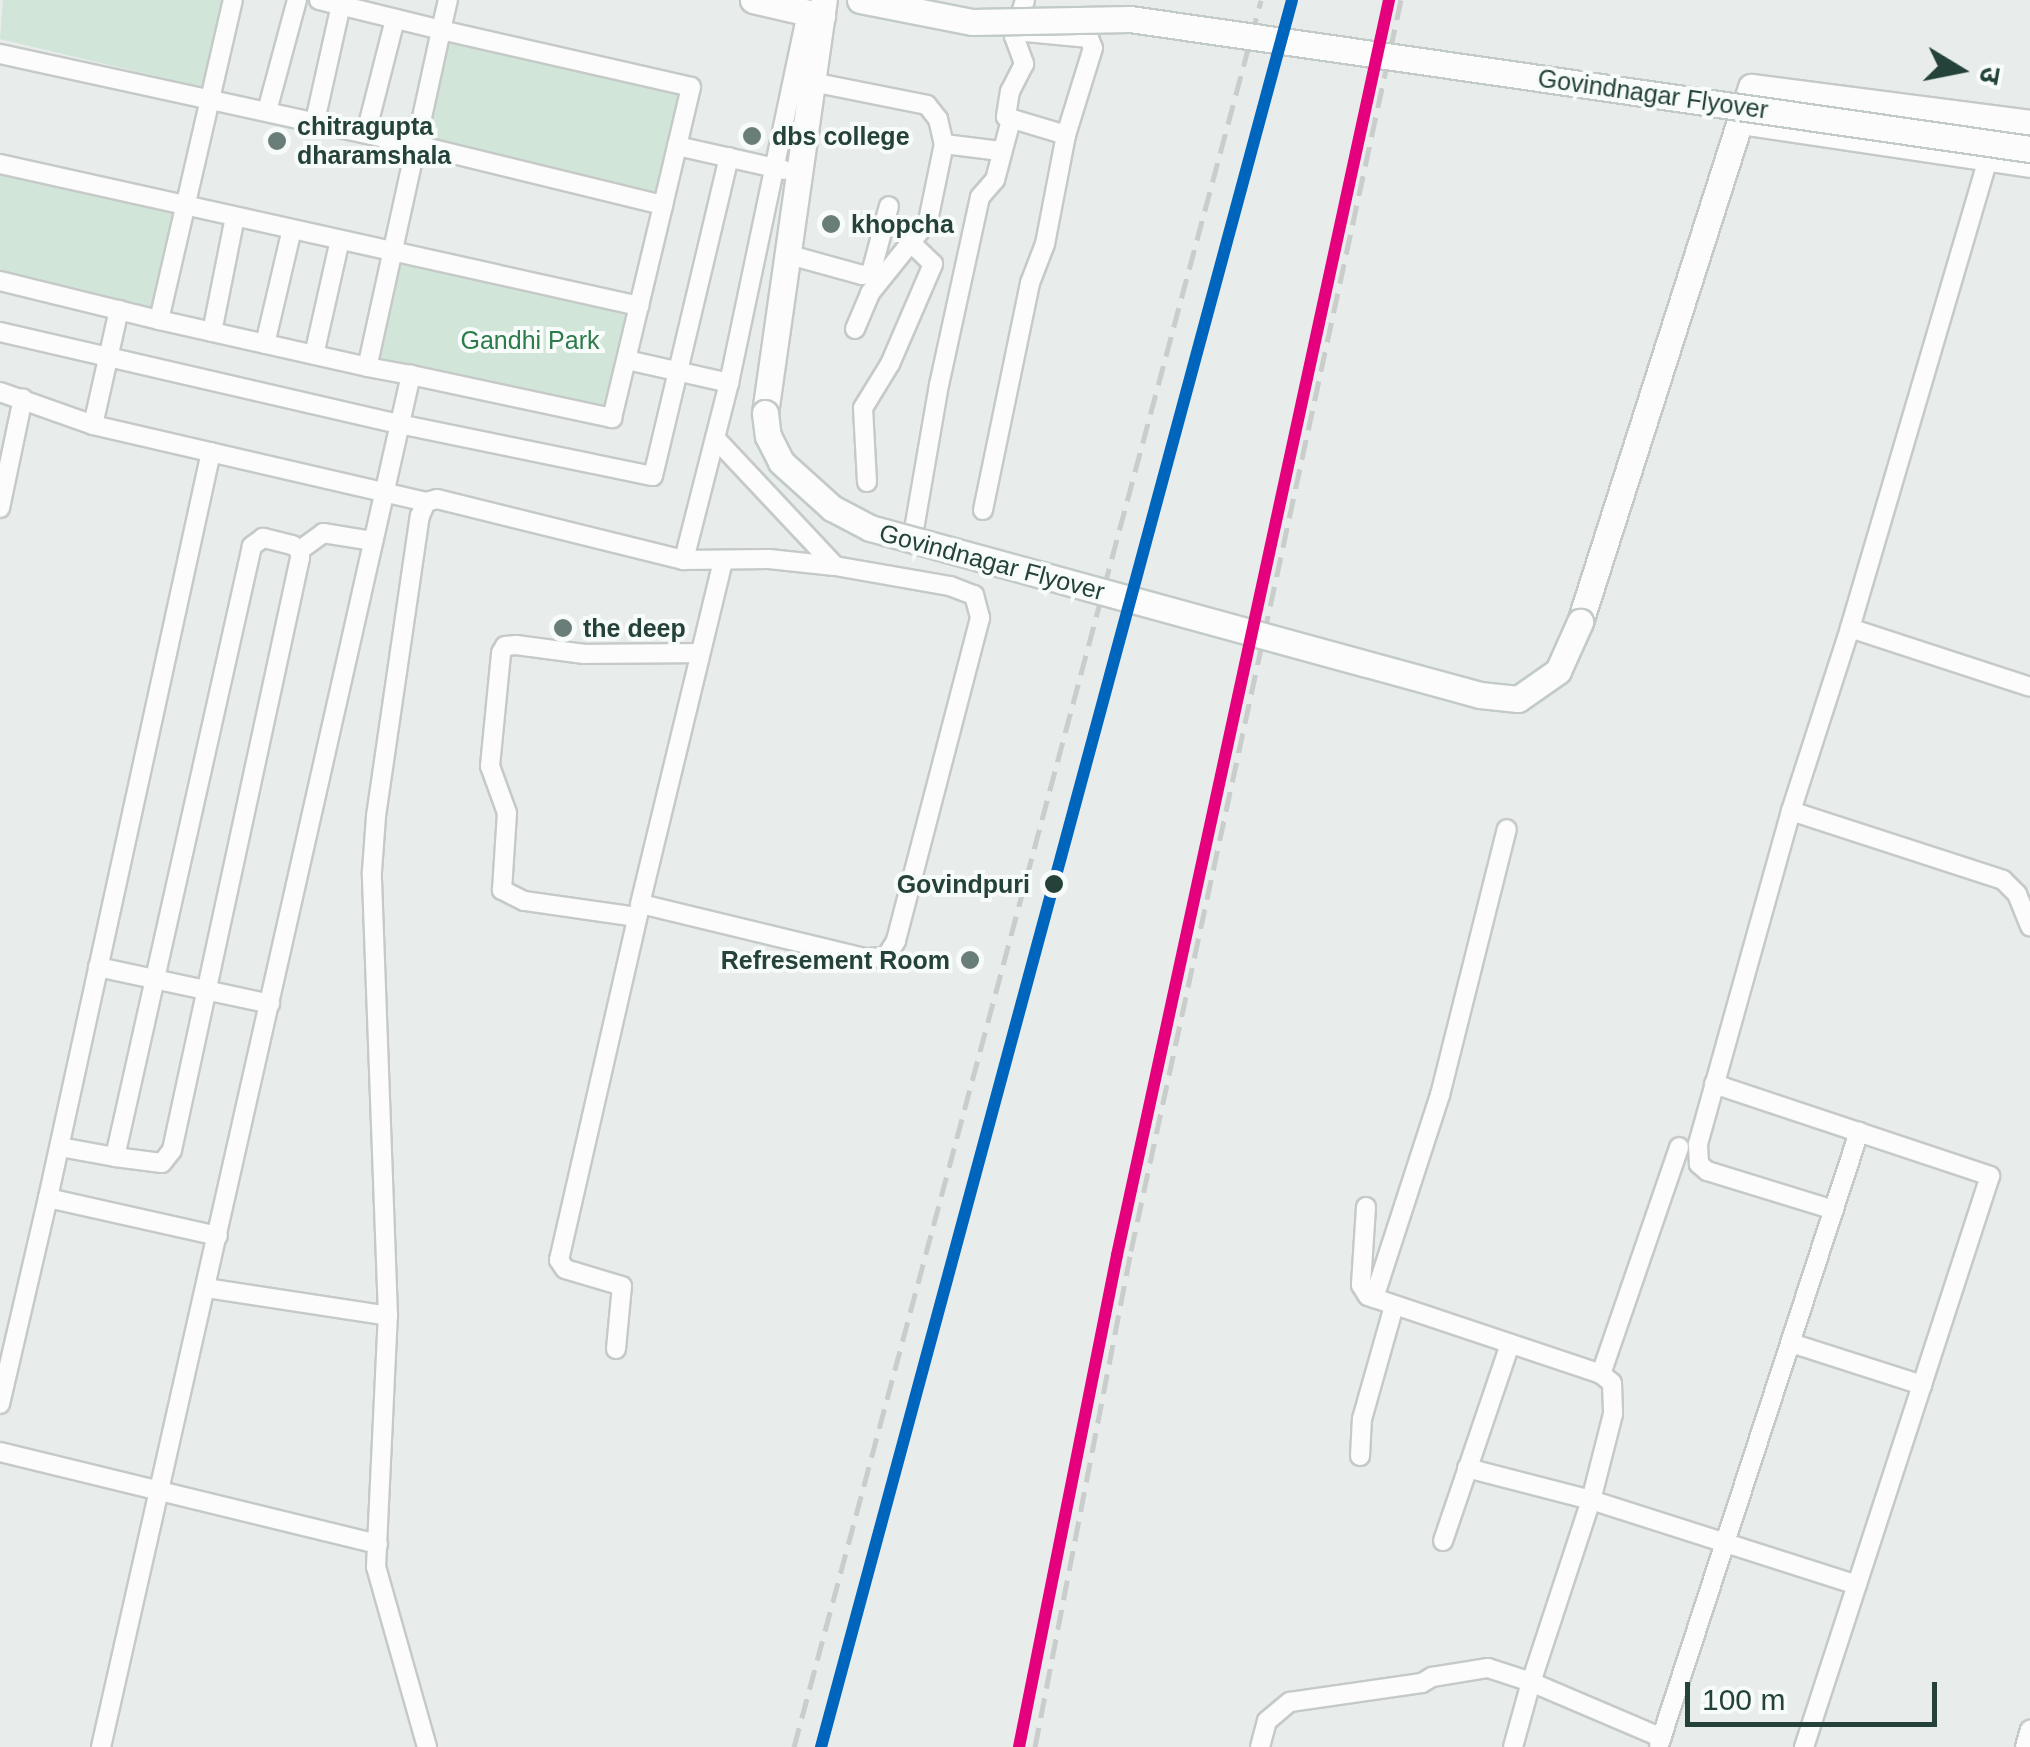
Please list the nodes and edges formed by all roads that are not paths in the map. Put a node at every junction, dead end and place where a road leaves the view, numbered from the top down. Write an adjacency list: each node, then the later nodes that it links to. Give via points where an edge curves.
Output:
1 (233, 0): 15 (street)
2 (297, 0): 16 (street)
3 (320, 0): 8 (street)
4 (448, 0): 11 (street)
5 (754, 0): 9 (main road)
6 (860, 0): 26 (main road, Govindnagar Flyover, bridge, via 972,22 1130,19)
7 (1025, 0): 12 (street)
8 (340, 5): 10 (street); 18 (street)
9 (817, 10): 14 (main road, Govindnagar Flyover); 32 (street)
10 (395, 19): 11 (street); 21 (street)
11 (441, 30): 24 (street); 25 (street, via 691,87)
12 (1015, 32): 17 (street, via 1024,58 1010,90); 22 (street, via 1092,42)
13 (0, 54): 15 (street)
14 (812, 82): 23 (street, via 927,106); 32 (main road, Govindnagar Flyover)
15 (209, 98): 16 (street); 35 (street)
16 (267, 111): 18 (street)
17 (1011, 120): 22 (street); 27 (street)
18 (315, 121): 21 (street)
19 (1740, 121): 20 (main road, Govindnagar Flyover, via 1751,86); 29 (main road); 69 (main road, Govindnagar Flyover, bridge, via 1580,622 1558,670 1518,700)
20 (2030, 124)
21 (366, 133): 24 (street)
22 (1066, 134): 68 (street)
23 (944, 144): 27 (street); 39 (street, via 928,222)
24 (416, 145): 33 (street); 40 (street)
25 (677, 146): 28 (street); 33 (street)
26 (2030, 149)
27 (1001, 150): 69 (street, via 995,180 980,197)
28 (728, 157): 32 (street); 54 (street)
29 (1988, 158): 31 (main road); 75 (street)
30 (0, 164): 35 (street)
31 (2030, 164)
32 (787, 170): 41 (main road, Govindnagar Flyover); 56 (street)
33 (663, 205): 43 (street)
34 (889, 206): 41 (street, via 871,273)
35 (186, 207): 36 (street); 45 (street)
36 (235, 217): 37 (street); 48 (street)
37 (292, 229): 38 (street); 49 (street)
38 (340, 240): 40 (street); 50 (street)
39 (911, 244): 46 (street, via 870,292); 64 (street, via 933,264 890,364 863,408)
40 (392, 250): 43 (street); 53 (street)
41 (786, 254): 69 (main road, Govindnagar Flyover, bridge, via 765,413 768,436 781,462 832,508)
42 (0, 282): 44 (street)
43 (640, 306): 52 (street)
44 (119, 310): 45 (street); 51 (street)
45 (159, 320): 48 (street)
46 (855, 329)
47 (0, 332): 51 (street)
48 (212, 332): 49 (street)
49 (265, 344): 50 (street)
50 (314, 355): 53 (street)
51 (108, 356): 59 (street); 60 (street)
52 (627, 360): 54 (street); 55 (street, via 612,418)
53 (368, 366): 55 (street)
54 (679, 372): 56 (street); 59 (street, via 653,476)
55 (411, 375): 59 (street)
56 (728, 383): 61 (street)
57 (0, 392): 58 (street)
58 (23, 398): 60 (street); 62 (street)
59 (399, 424): 65 (street)
60 (93, 425): 63 (street)
61 (715, 438): 72 (street); 74 (street)
62 (6, 446): 67 (street)
63 (211, 452): 65 (street); 82 (street)
64 (867, 482)
65 (384, 491): 66 (street); 70 (street)
66 (426, 502): 72 (street, via 445,501); 98 (street, via 404,612 372,871)
67 (0, 508)
68 (983, 510)
69 (912, 540)
70 (373, 542): 71 (street, via 323,533); 85 (street)
71 (300, 550): 83 (street, via 263,538 252,546); 84 (street)
72 (684, 560): 73 (street)
73 (722, 562): 74 (street); 76 (street)
74 (835, 566): 80 (street, via 963,590 979,604 892,952 864,958)
75 (1850, 628): 77 (street); 78 (street)
76 (699, 654): 80 (street); 80 (street, via 584,654 516,646 501,653 490,766 508,813 502,890 524,900)
77 (2030, 687)
78 (1790, 811): 81 (street, via 2002,880 2018,894); 86 (street)
79 (1506, 828): 96 (street, via 1444,1082)
80 (639, 911): 101 (street, via 558,1260 565,1269 622,1286)
81 (2030, 926)
82 (98, 967): 83 (street); 89 (street)
83 (154, 978): 84 (street); 90 (street)
84 (209, 990): 85 (street); 90 (street, via 170,1156 162,1163)
85 (270, 1004): 94 (street)
86 (1714, 1084): 87 (street); 93 (street, via 1699,1164)
87 (1859, 1132): 93 (street); 103 (street, via 1990,1176)
88 (1678, 1146): 102 (street)
89 (60, 1147): 90 (street); 91 (street)
90 (115, 1157)
91 (48, 1198): 94 (street); 104 (street)
92 (1366, 1207): 96 (street, via 1361,1285)
93 (1834, 1210): 99 (street)
94 (218, 1236): 95 (street)
95 (206, 1288): 98 (street); 108 (street)
96 (1374, 1298): 97 (street)
97 (1394, 1306): 100 (street); 106 (street, via 1362,1419)
98 (388, 1316): 112 (street)
99 (1791, 1343): 103 (street); 111 (street)
100 (1510, 1344): 102 (street); 107 (street)
101 (616, 1349)
102 (1601, 1374): 109 (street, via 1616,1394)
103 (1922, 1385): 113 (street)
104 (0, 1404)
105 (0, 1452): 108 (street)
106 (1360, 1456)
107 (1467, 1468): 109 (street); 110 (street)
108 (160, 1488): 112 (street); 117 (street)
109 (1591, 1500): 111 (street); 114 (street)
110 (1443, 1541)
111 (1727, 1542): 113 (street); 116 (street)
112 (378, 1544): 118 (street, via 379,1592)
113 (1857, 1585): 121 (street)
114 (1531, 1682): 116 (street); 119 (street, via 1479,1668 1422,1684 1306,1697 1267,1721); 120 (street)
115 (2030, 1730): 122 (street)
116 (1660, 1744)
117 (101, 1747)
118 (427, 1747)
119 (1260, 1747)
120 (1513, 1747)
121 (1804, 1747)
122 (2024, 1747)

